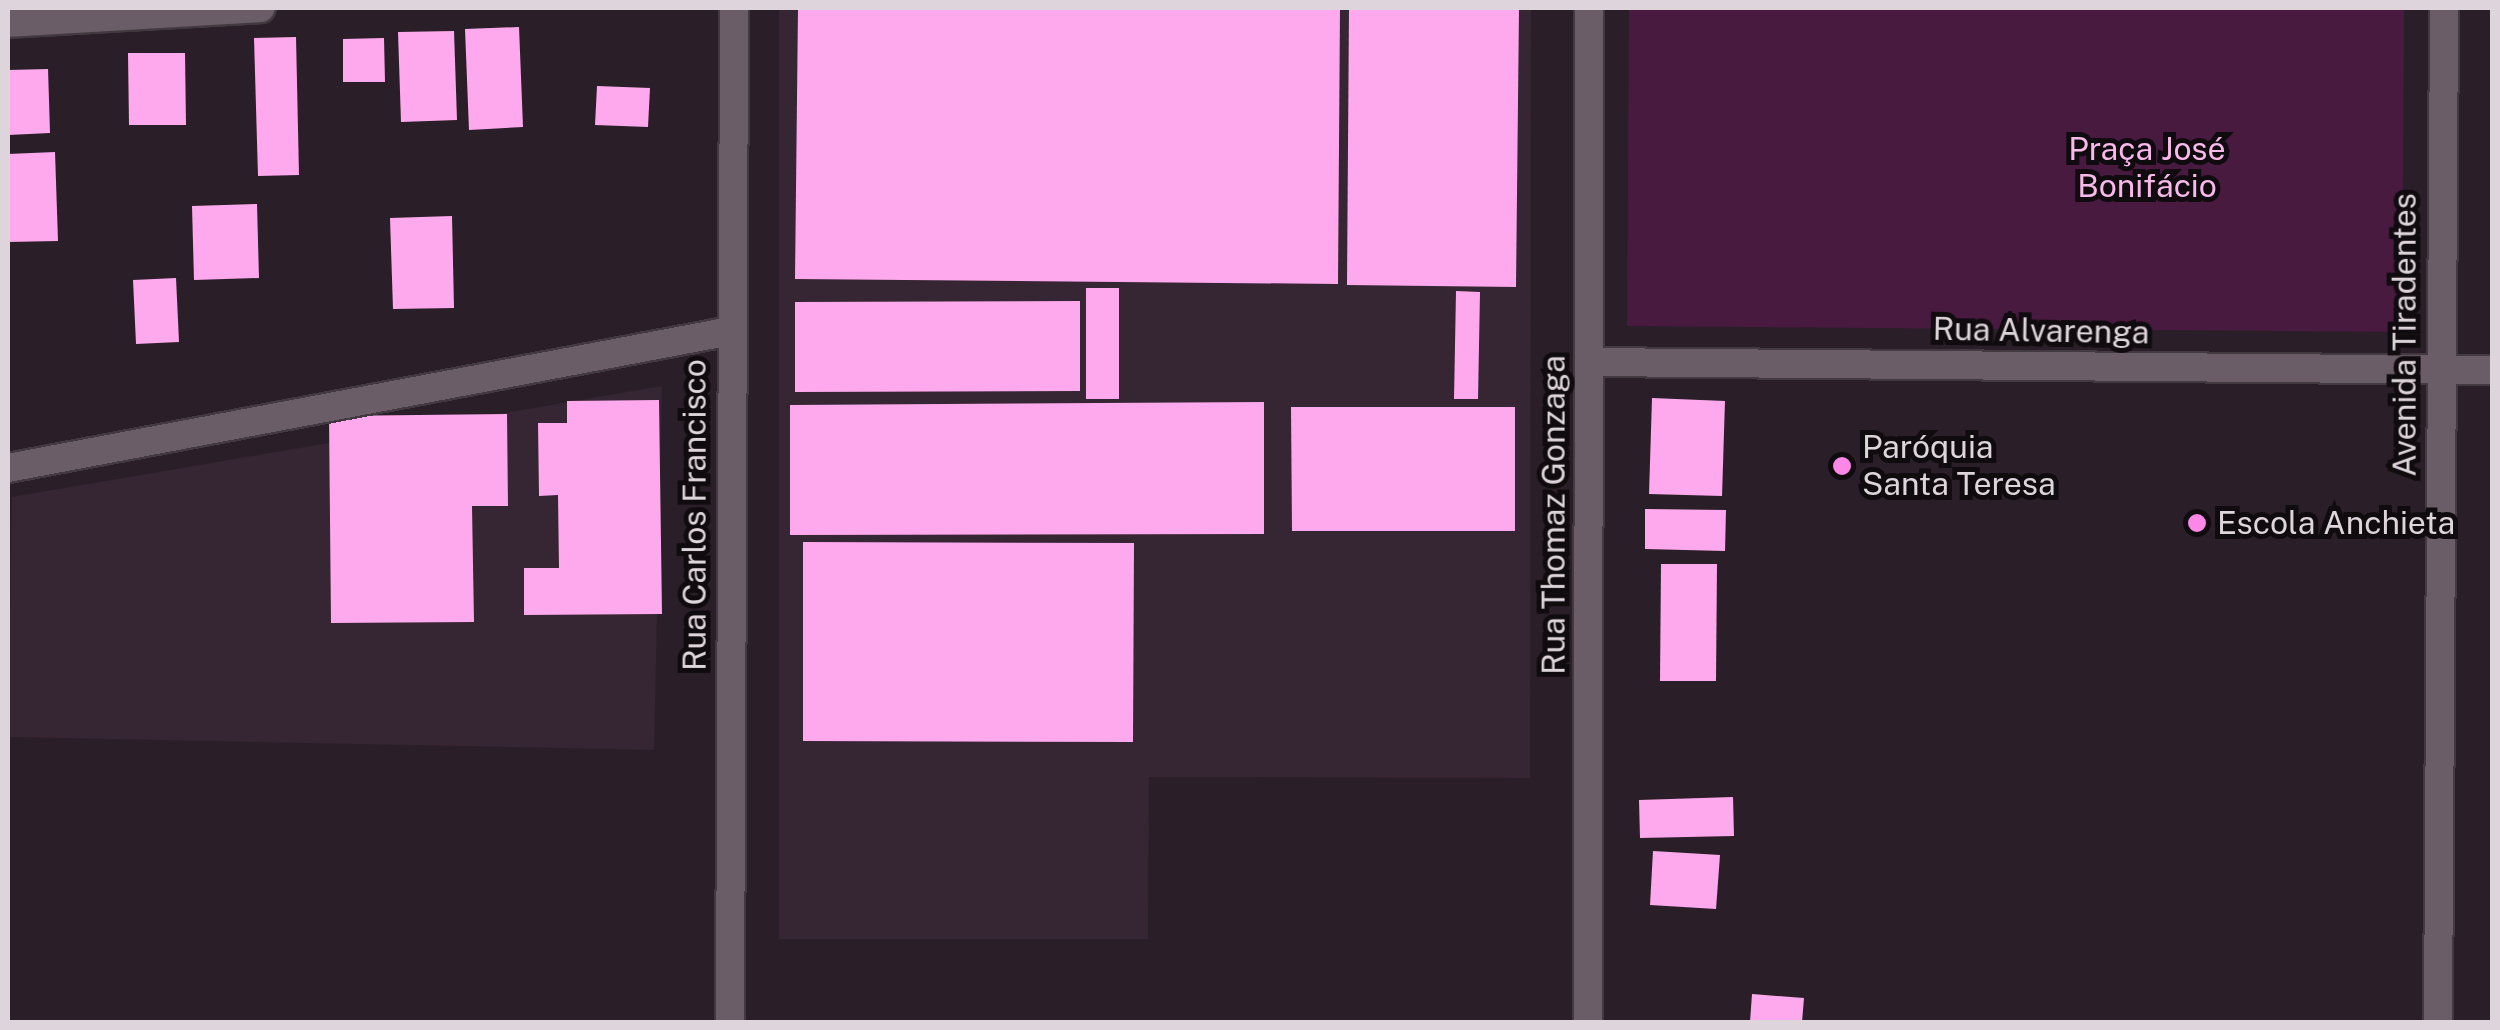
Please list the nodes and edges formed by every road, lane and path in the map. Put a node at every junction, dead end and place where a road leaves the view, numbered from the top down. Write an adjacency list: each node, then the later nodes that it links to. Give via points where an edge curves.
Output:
1 (261, 8): 5 (street)
2 (734, 8): 6 (street, Rua Carlos Francisco)
3 (1589, 8): 7 (street, Rua Thomaz Gonzaga)
4 (2444, 8): 8 (street, Avenida Tiradentes)
5 (8, 23)
6 (731, 331): 10 (street); 11 (street, Rua Carlos Francisco)
7 (1589, 362): 8 (street, Rua Alvarenga); 12 (street, Rua Thomaz Gonzaga)
8 (2439, 370): 9 (street, Rua Alvarenga); 13 (street, Avenida Tiradentes)
9 (2492, 370)
10 (8, 468)
11 (730, 1022)
12 (1588, 1022)
13 (2438, 1022)

